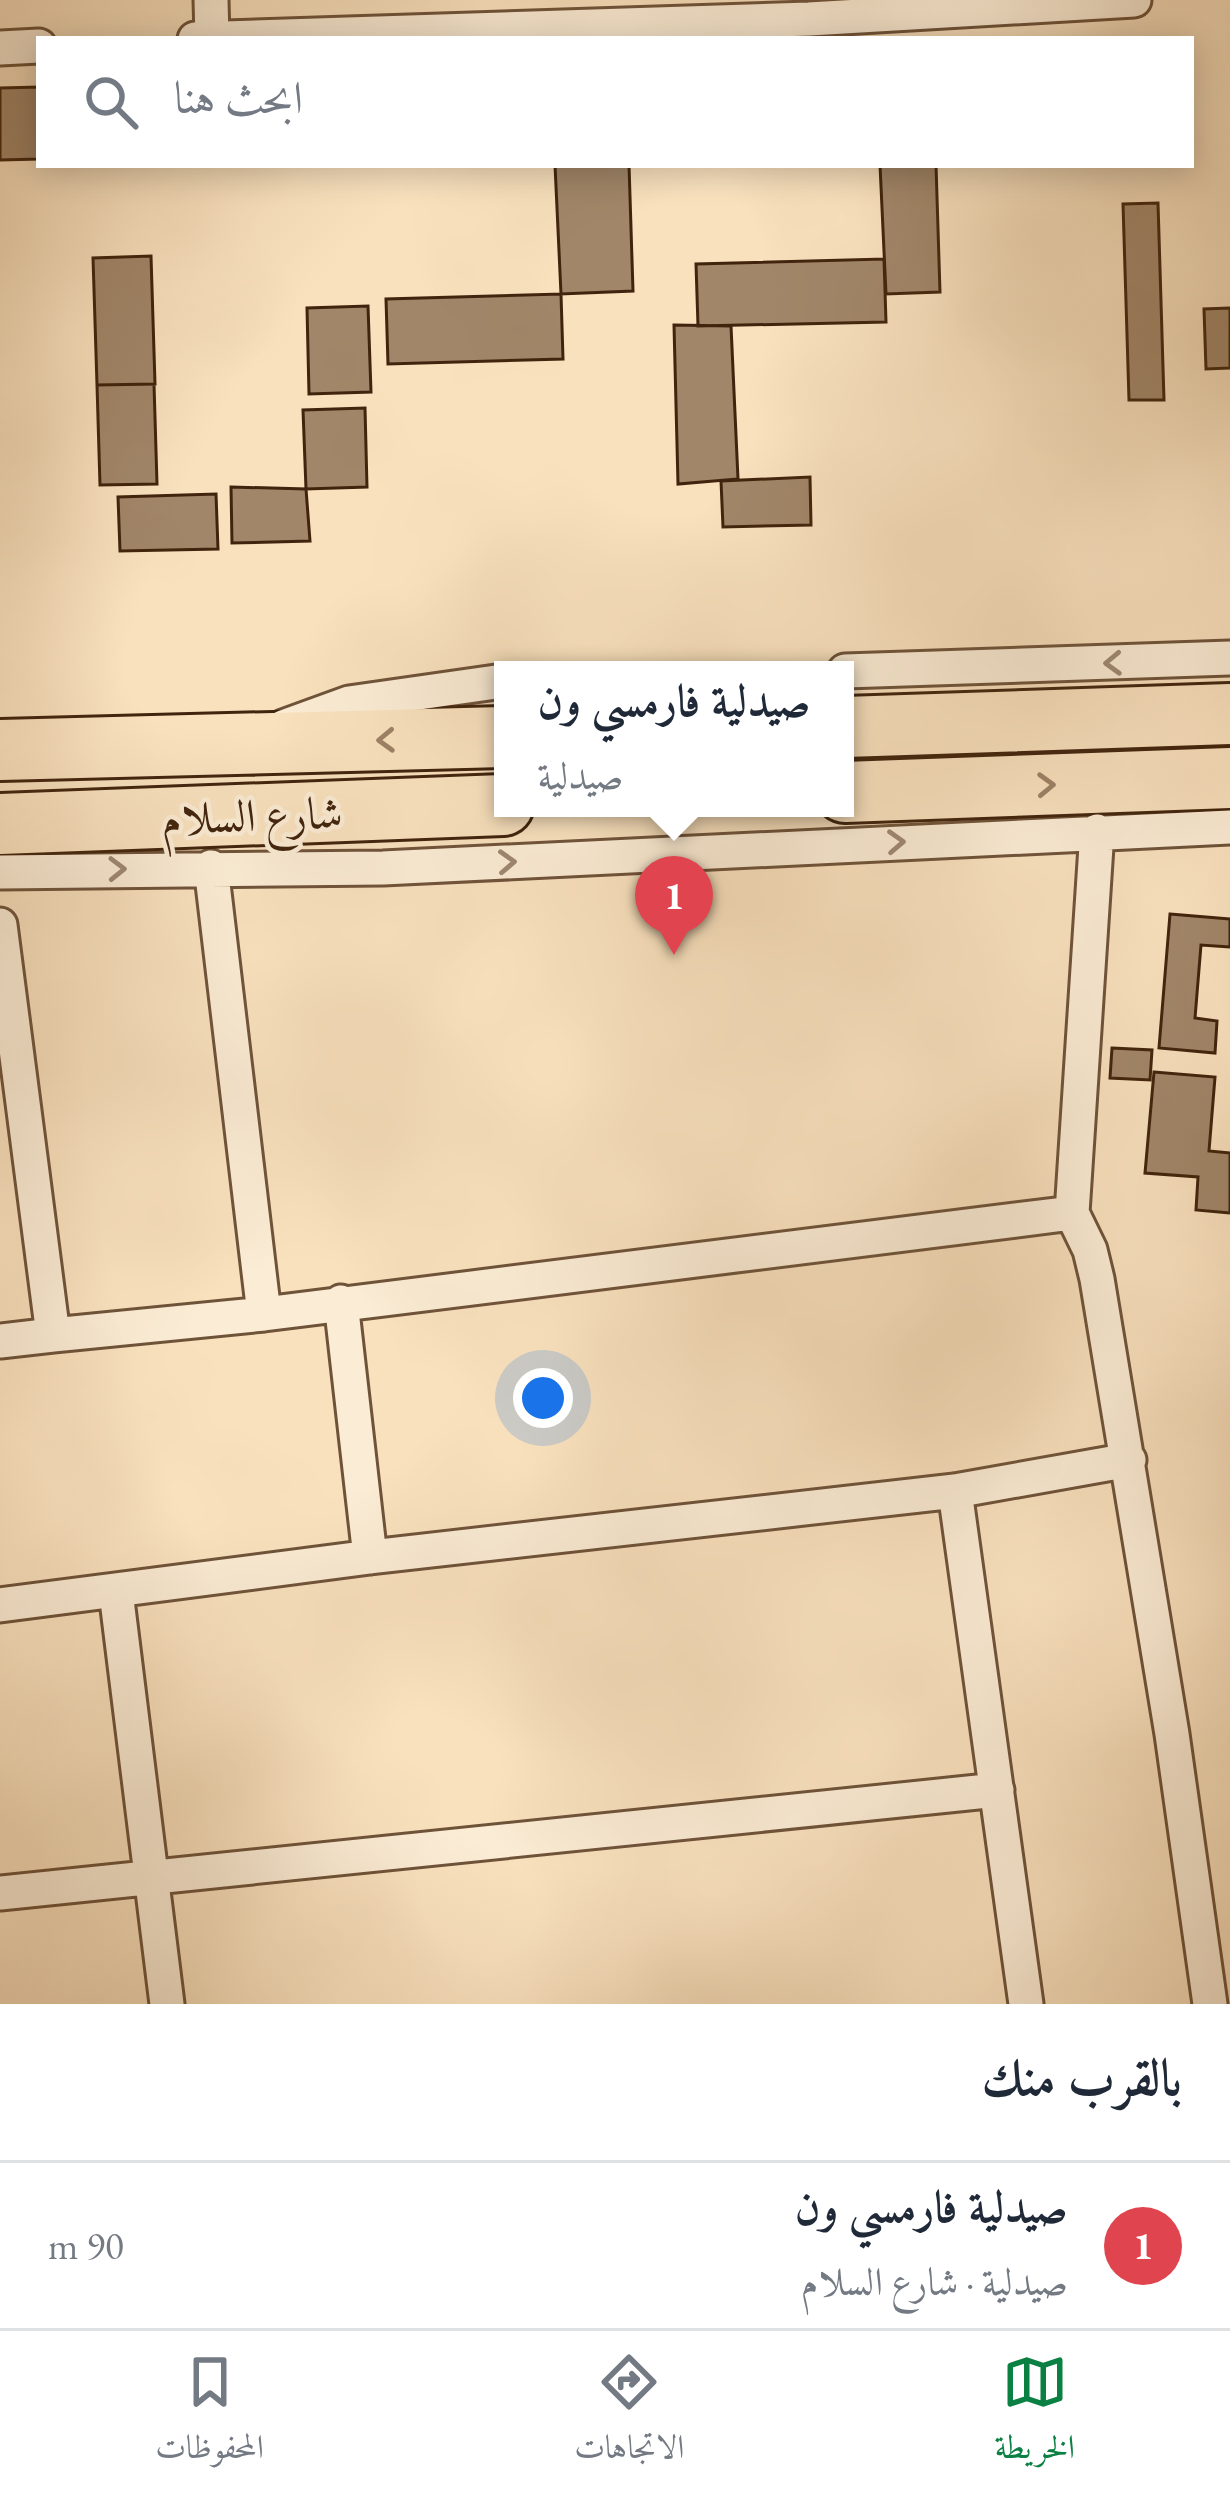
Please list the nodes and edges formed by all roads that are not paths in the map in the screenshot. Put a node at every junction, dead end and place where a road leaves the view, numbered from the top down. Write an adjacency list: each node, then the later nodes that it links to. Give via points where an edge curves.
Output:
1 (211, 0): 4 (street)
2 (1134, 0): 3 (street)
3 (809, 10): 5 (street)
4 (212, 36)
5 (255, 36)
6 (36, 46): 7 (street)
7 (0, 47)
8 (1230, 658): 9 (street, one-way to 9)
9 (854, 671)
10 (494, 682): 14 (street, via 349,703)
11 (1230, 714): 12 (highway)
12 (854, 727)
13 (494, 737): 14 (highway, شارع السلام, one-way to 14)
14 (234, 745): 15 (highway, شارع السلام)
15 (0, 750)
16 (1230, 778): 17 (highway, one-way to 16)
17 (854, 793)
18 (494, 805): 19 (highway, شارع السلام)
19 (0, 824)
20 (1230, 827): 21 (street)
21 (1097, 831): 22 (street, one-way to 21, via 383,868); 25 (street)
22 (211, 868): 23 (street, one-way to 22); 27 (street)
23 (0, 872)
24 (0, 925): 28 (street)
25 (1072, 1213): 26 (street); 30 (street, via 1097,1279)
26 (341, 1302): 27 (street); 32 (street)
27 (264, 1314): 28 (street)
28 (53, 1335): 29 (street)
29 (0, 1341)
30 (1129, 1460): 31 (street); 40 (street)
31 (955, 1491): 32 (street); 35 (street)
32 (370, 1558): 33 (street)
33 (116, 1592): 34 (street); 36 (street)
34 (0, 1605)
35 (998, 1790): 36 (street); 39 (street)
36 (150, 1876): 37 (street); 38 (street)
37 (0, 1893)
38 (166, 2004)
39 (1026, 2004)
40 (1210, 2004)

